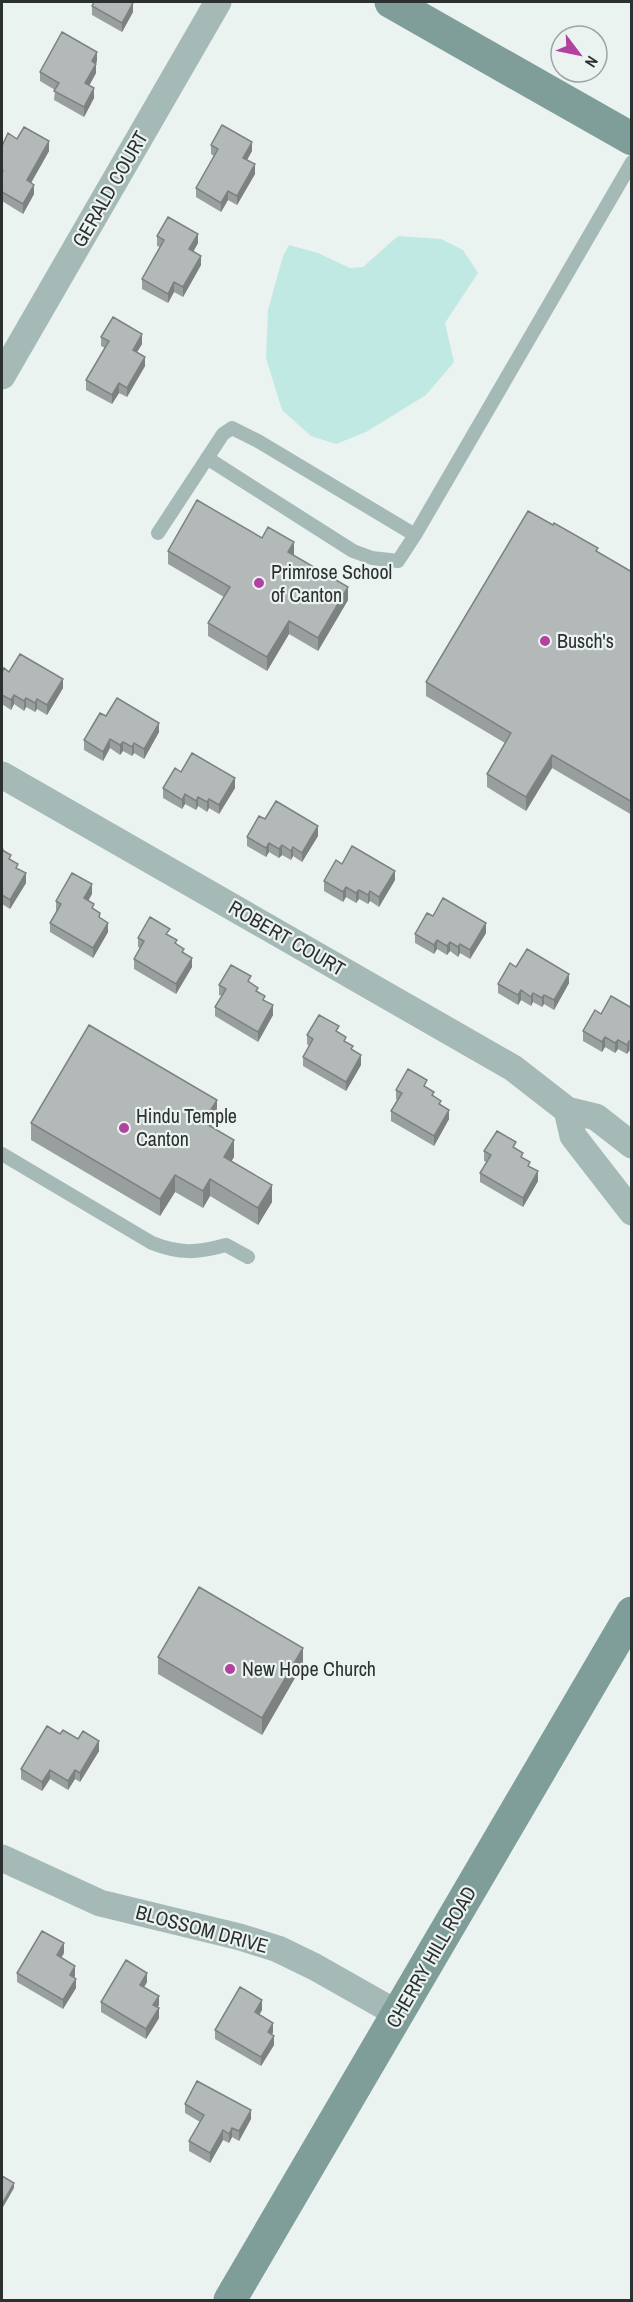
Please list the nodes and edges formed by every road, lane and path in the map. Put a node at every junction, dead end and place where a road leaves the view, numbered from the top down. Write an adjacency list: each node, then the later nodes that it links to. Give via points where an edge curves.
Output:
1 (218, 2): 5 (street, GERALD COURT)
2 (392, 2): 3 (main road)
3 (632, 140)
4 (632, 162): 8 (lane)
5 (2, 376)
6 (207, 458): 7 (lane); 8 (lane, via 353,551 398,561); 8 (lane, via 223,434 232,428)
7 (159, 533)
8 (415, 535)
9 (2, 775): 10 (street, ROBERT COURT, via 513,1068)
10 (567, 1110): 11 (street, ROBERT COURT, via 596,1117); 13 (street, via 573,1136)
11 (632, 1145)
12 (2, 1154): 14 (lane, via 152,1243 184,1252 225,1245)
13 (632, 1212)
14 (248, 1257)
15 (632, 1612): 17 (main road, CHERRY HILL ROAD)
16 (2, 1858): 17 (street, BLOSSOM DRIVE, via 100,1904 278,1949)
17 (398, 2014): 18 (main road, CHERRY HILL ROAD)
18 (230, 2301)

